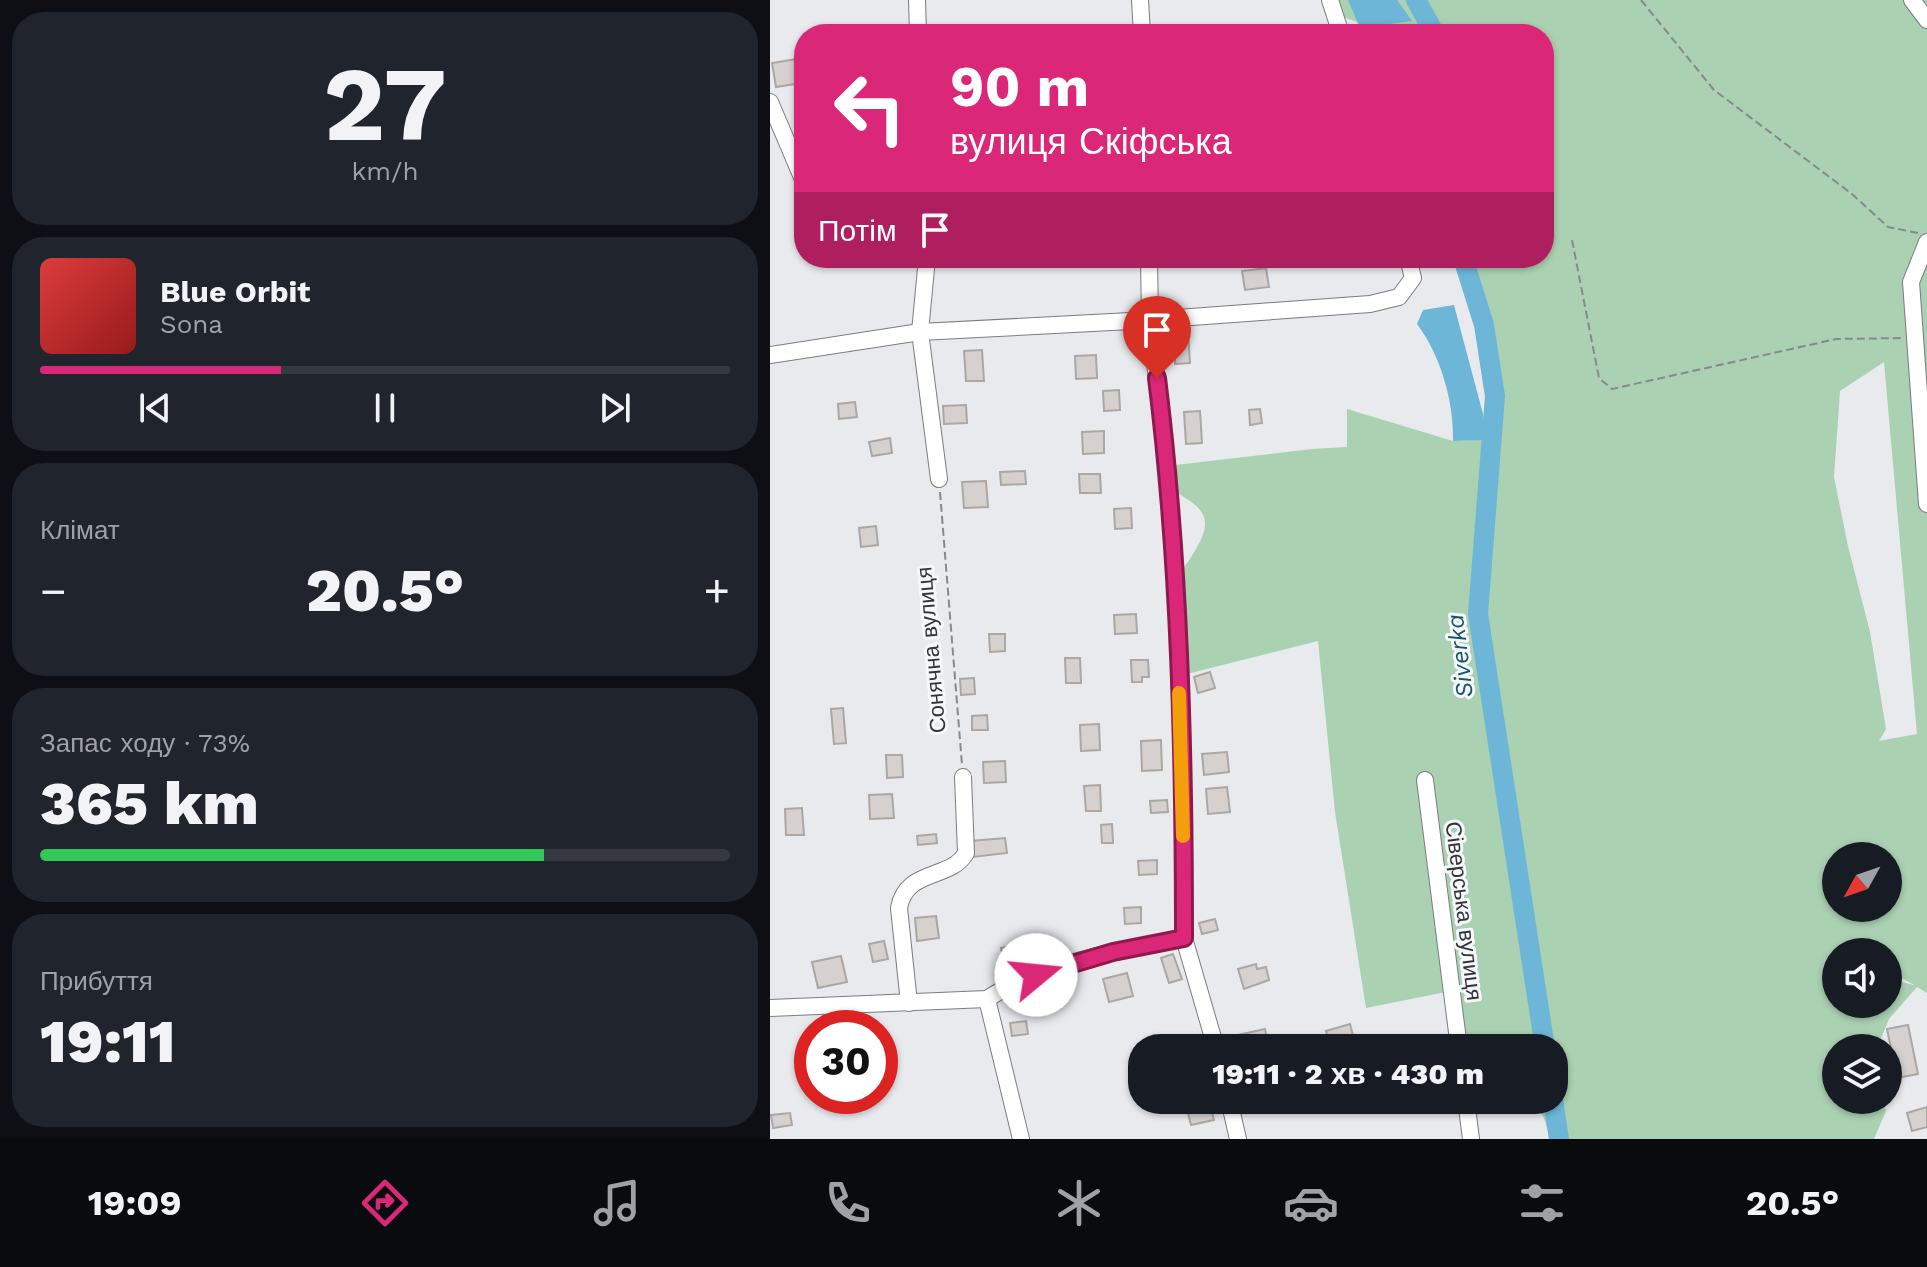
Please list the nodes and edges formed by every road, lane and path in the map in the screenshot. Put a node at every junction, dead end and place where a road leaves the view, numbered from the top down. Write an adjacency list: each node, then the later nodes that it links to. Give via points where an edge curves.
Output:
1 (917, 0): 7 (street)
2 (1140, 0): 8 (street)
3 (1330, 0): 9 (street)
4 (1641, 0): 12 (path, via 1714,90 1888,227)
5 (1912, 0): 6 (street)
6 (1927, 20)
7 (918, 24)
8 (1141, 24)
9 (1338, 24)
10 (770, 102): 11 (street)
11 (794, 158)
12 (1927, 235)
13 (1572, 240): 20 (path, via 1599,378 1612,389 1836,339)
14 (1927, 242): 20 (street, via 1911,282)
15 (926, 268): 19 (street)
16 (1149, 268): 18 (street)
17 (1410, 268): 18 (street, via 1413,278 1399,297 1370,304)
18 (1150, 320): 19 (street); 27 (street, via 1177,604)
19 (920, 332): 21 (street); 22 (street)
20 (1915, 338): 23 (street)
21 (770, 355)
22 (939, 479): 25 (path, Сонячна вулиця)
23 (1926, 490): 24 (street)
24 (1927, 504)
25 (963, 777): 29 (street, via 966,853 913,883 900,899)
26 (1425, 780): 32 (street, Сіверська вулиця)
27 (1184, 938): 28 (street, via 1113,952 1010,983); 31 (street)
28 (987, 999): 29 (street); 35 (street)
29 (909, 1003): 30 (street)
30 (770, 1008)
31 (1212, 1034)
32 (1457, 1034)
33 (1232, 1114): 36 (street)
34 (1468, 1114): 37 (street)
35 (1021, 1139)
36 (1238, 1139)
37 (1471, 1139)

